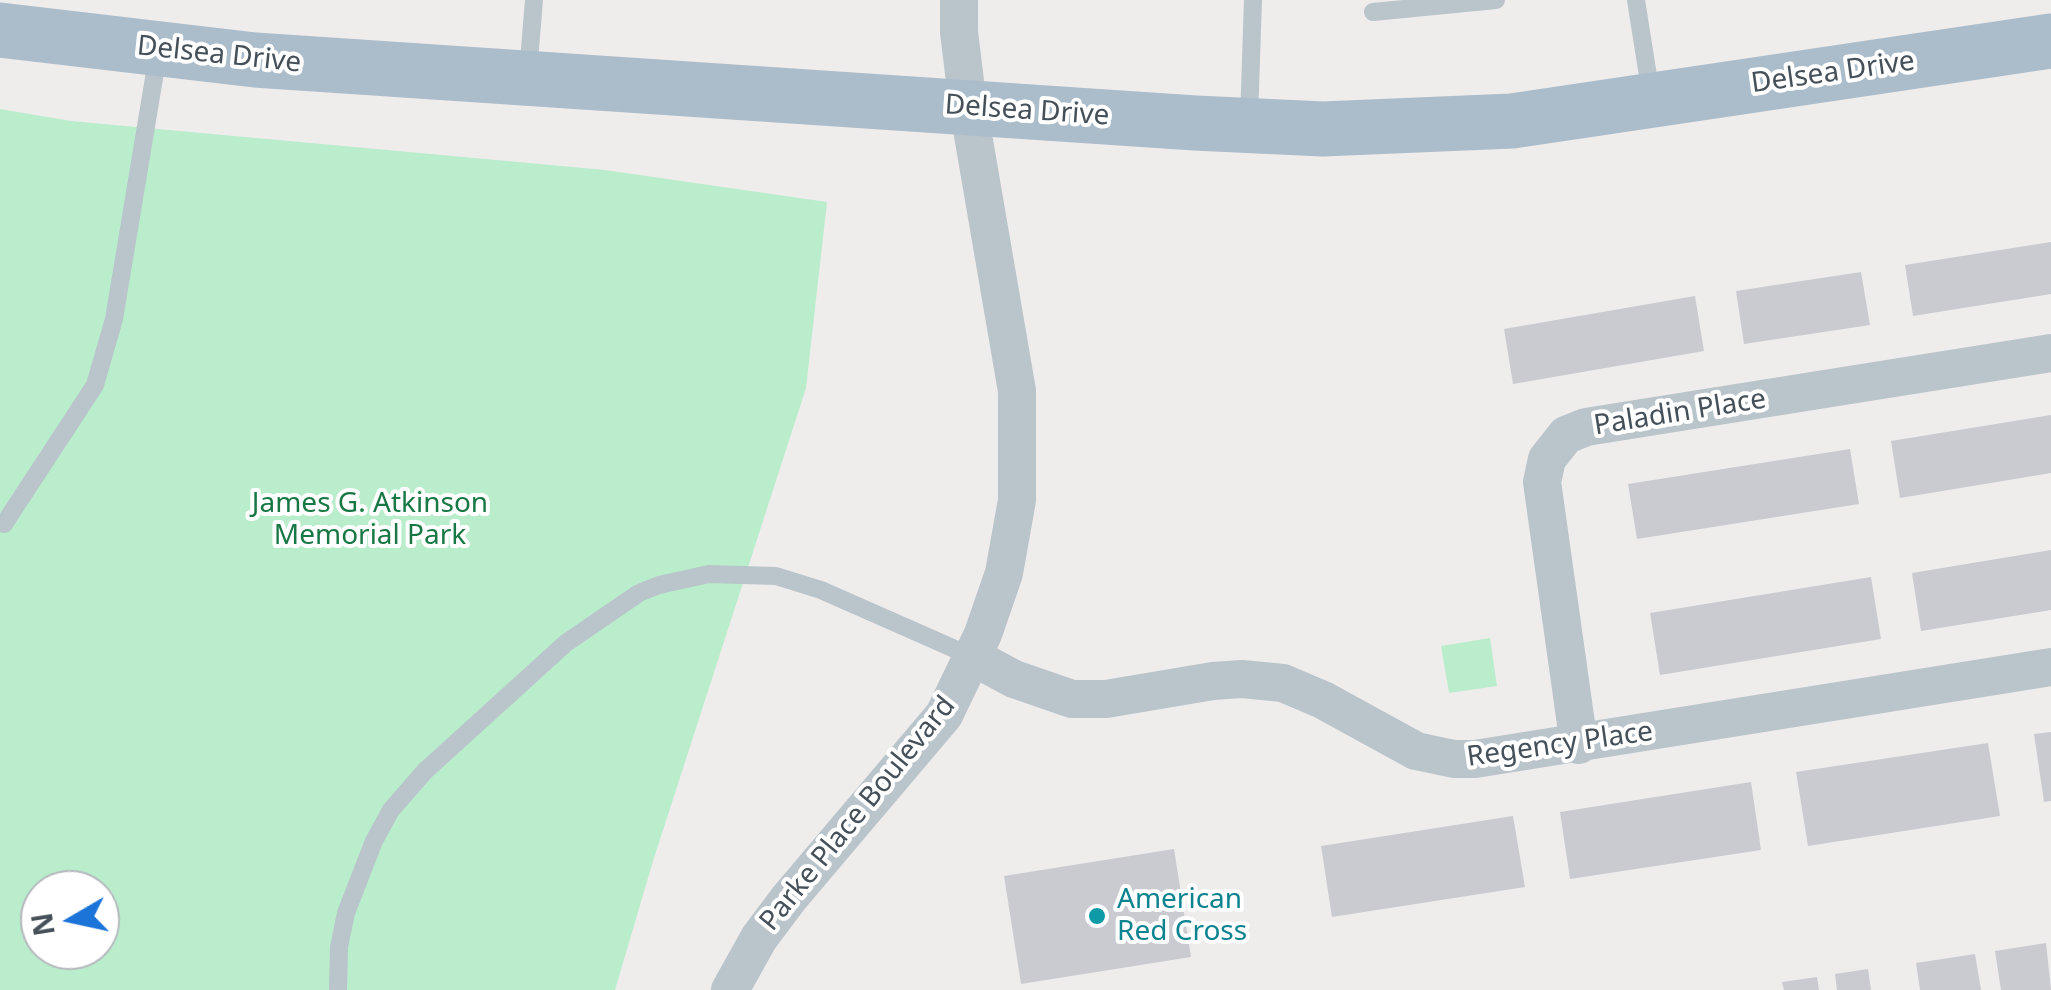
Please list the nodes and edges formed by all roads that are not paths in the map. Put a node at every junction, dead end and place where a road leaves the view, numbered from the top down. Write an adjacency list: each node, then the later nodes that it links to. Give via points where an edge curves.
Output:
1 (534, 0): 10 (lane)
2 (959, 0): 12 (street, Parke Place Boulevard)
3 (1252, 0): 13 (lane)
4 (1496, 0): 6 (lane)
5 (1636, 0): 11 (lane)
6 (1373, 12)
7 (0, 30): 9 (main road, Delsea Drive)
8 (2051, 41): 11 (main road, Delsea Drive)
9 (158, 49): 10 (main road, Delsea Drive); 15 (lane, via 114,318 95,384)
10 (528, 79): 12 (main road, Delsea Drive)
11 (1652, 100): 13 (main road, Delsea Drive, via 1512,121 1355,129)
12 (968, 106): 13 (main road, Delsea Drive); 16 (street, Parke Place Boulevard, via 1012,350 1019,447 1009,552)
13 (1249, 125)
14 (2051, 353): 18 (street, Paladin Place, via 1586,427 1566,436 1547,459 1542,482)
15 (4, 524)
16 (972, 657): 18 (street, Regency Place, via 1072,699 1213,681 1284,683 1434,756 1475,759); 19 (lane, via 776,576 708,574 640,594 566,644 391,810 346,913); 20 (street, Parke Place Boulevard, via 934,729 789,898)
17 (2051, 667): 18 (street, Regency Place)
18 (1579, 745)
19 (338, 990)
20 (730, 990)

